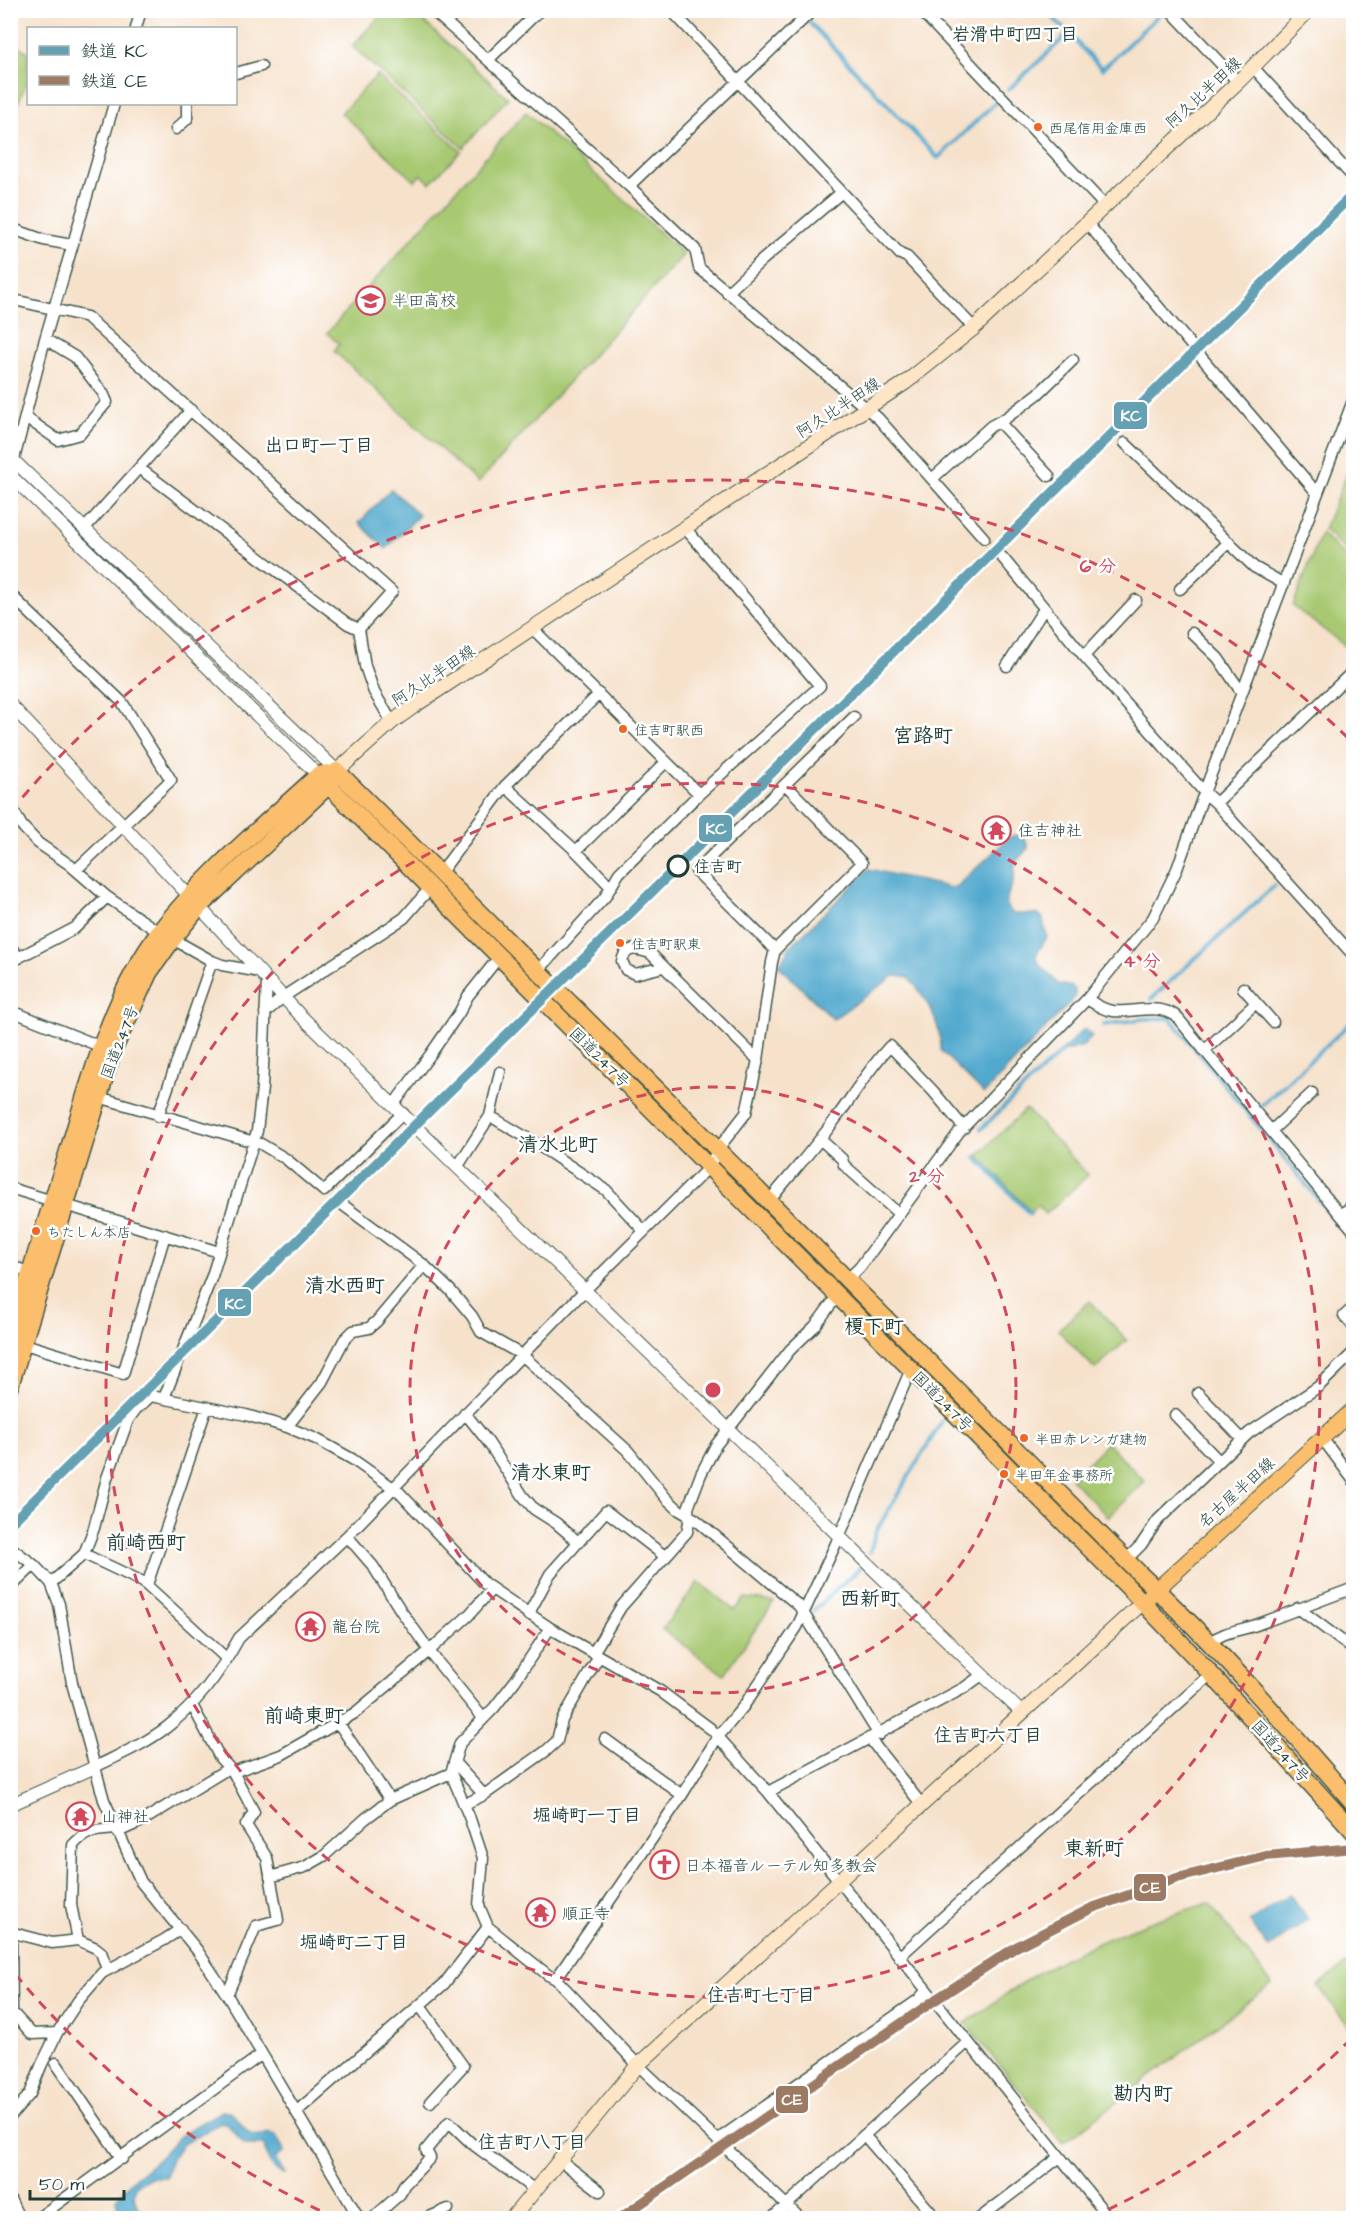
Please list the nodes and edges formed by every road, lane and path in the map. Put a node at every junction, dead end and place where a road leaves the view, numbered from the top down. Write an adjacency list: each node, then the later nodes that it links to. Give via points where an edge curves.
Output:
1 (141, 10): 9 (street)
2 (432, 10): 10 (street)
3 (540, 10): 10 (street)
4 (671, 10): 14 (street)
5 (813, 10): 14 (street)
6 (920, 10): 22 (street)
7 (1170, 10): 15 (street)
8 (1310, 10): 12 (main road, 阿久比半田線)
9 (138, 27)
10 (488, 60): 20 (street)
11 (261, 66): 13 (street)
12 (1253, 67): 15 (main road, 阿久比半田線); 19 (street)
13 (237, 74)
14 (738, 81): 20 (street); 21 (street)
15 (1238, 82): 22 (main road, 阿久比半田線)
16 (114, 105): 25 (street)
17 (187, 105): 18 (street, via 187,119)
18 (176, 129)
19 (1349, 173)
20 (629, 186): 26 (street, via 695,249 699,268)
21 (842, 192): 26 (street); 29 (street)
22 (1105, 206): 23 (main road, 阿久比半田線)
23 (1087, 223): 29 (main road, 阿久比半田線); 43 (street)
24 (10, 228): 25 (street, via 44,240)
25 (72, 244): 28 (street)
26 (728, 293): 33 (street)
27 (10, 299): 28 (street)
28 (54, 308): 30 (street); 34 (street, via 87,316)
29 (974, 328): 33 (main road, 阿久比半田線)
30 (45, 339): 35 (street); 35 (street, via 75,357 107,402 80,434 58,440)
31 (1073, 360): 36 (street, via 1038,394)
32 (1353, 398): 43 (street)
33 (867, 408): 42 (street); 45 (main road, 阿久比半田線)
34 (191, 410): 39 (street); 54 (street, via 392,592)
35 (25, 417): 38 (street)
36 (999, 422): 41 (street); 42 (street)
37 (1125, 443): 47 (street)
38 (12, 458): 40 (street); 44 (street)
39 (139, 468): 44 (street); 54 (street)
40 (11, 476): 66 (street)
41 (1048, 476)
42 (932, 479): 46 (street)
43 (1317, 493): 49 (street)
44 (85, 528): 66 (street)
45 (685, 528): 55 (main road, 阿久比半田線); 70 (street, via 820,687)
46 (984, 538)
47 (1229, 542): 49 (street, via 1254,567); 50 (street)
48 (1002, 557): 53 (street)
49 (1284, 584): 60 (street)
50 (1180, 589)
51 (10, 594): 73 (street, via 122,702 171,780)
52 (1136, 600): 57 (street)
53 (1044, 609): 57 (street); 58 (street)
54 (358, 628): 64 (street, via 374,692)
55 (533, 629): 61 (street); 64 (main road, 阿久比半田線)
56 (1192, 633): 60 (street, via 1218,658)
57 (1084, 656): 69 (street)
58 (1007, 666)
59 (1352, 676): 71 (street)
60 (1242, 693): 69 (street)
61 (599, 694): 65 (street); 68 (street)
62 (10, 704): 73 (street)
63 (854, 717): 67 (street)
64 (392, 722): 66 (main road, 阿久比半田線)
65 (666, 762): 70 (street); 74 (street)
66 (328, 777): 76 (highway, 国道247号); 78 (highway, 国道247号); 80 (highway, 国道247号)
67 (785, 784): 83 (street, via 862,863); 83 (street, via 696,871)
68 (505, 786): 74 (street); 76 (street)
69 (1204, 792): 71 (street); 93 (street, via 1177,869 1153,918)
70 (699, 794): 77 (street, via 619,873)
71 (1216, 803): 84 (street)
72 (10, 805): 75 (street, via 38,843)
73 (123, 826): 75 (street); 80 (street)
74 (576, 851): 77 (street)
75 (76, 870): 79 (street)
76 (441, 872): 89 (highway, 国道247号)
77 (611, 887): 89 (street)
78 (430, 888): 85 (highway, 国道247号); 92 (street, via 404,918)
79 (107, 897): 81 (street); 86 (street, via 75,928)
80 (194, 902): 81 (highway, 国道247号); 90 (street)
81 (166, 935): 87 (street); 98 (highway, 国道247号, via 132,1006)
82 (10, 946): 86 (street)
83 (775, 950): 100 (street)
84 (1353, 956)
85 (499, 957): 104 (street, via 468,996); 113 (highway, 国道247号)
86 (15, 960)
87 (212, 961): 90 (street); 105 (street)
88 (663, 967): 100 (street)
89 (539, 970): 111 (highway, 国道247号)
90 (264, 976): 92 (street); 96 (street)
91 (1243, 988): 94 (street)
92 (283, 997): 96 (street); 104 (street)
93 (1087, 999): 99 (street, via 1113,1011 1150,1009 1171,1013); 107 (street)
94 (1256, 1003): 97 (street); 99 (street)
95 (10, 1008): 98 (street)
96 (265, 1012): 110 (street, via 259,1115)
97 (1274, 1022)
98 (106, 1048): 103 (highway, 国道247号)
99 (1204, 1051): 108 (street)
100 (758, 1060): 111 (street, via 746,1113)
101 (500, 1072): 106 (street)
102 (1312, 1093): 108 (street)
103 (92, 1095): 105 (street); 116 (highway, 国道247号)
104 (398, 1108): 110 (street, via 324,1191 286,1159); 112 (street)
105 (158, 1116): 110 (street)
106 (490, 1116): 112 (street); 121 (street, via 606,1190)
107 (964, 1128): 109 (street, via 890,1046); 119 (street)
108 (1271, 1131): 120 (street)
109 (820, 1139): 115 (street); 119 (street)
110 (253, 1143): 124 (street)
111 (718, 1149): 113 (street); 115 (highway, 国道247号)
112 (458, 1166): 129 (street)
113 (709, 1167): 121 (street); 130 (highway, 国道247号)
114 (10, 1188): 116 (street)
115 (769, 1201): 128 (highway, 国道247号)
116 (59, 1203): 123 (street); 127 (highway, 国道247号)
117 (1353, 1204): 120 (street)
118 (343, 1205): 125 (street)
119 (899, 1214): 128 (street)
120 (1341, 1215): 122 (street)
121 (644, 1231): 129 (street)
122 (1353, 1231)
123 (165, 1236): 124 (street); 133 (street, via 123,1374)
124 (219, 1252): 139 (street)
125 (424, 1265): 135 (street, via 465,1307 481,1332); 144 (street, via 377,1321 369,1328 353,1331 344,1340 322,1382)
126 (10, 1266): 127 (street)
127 (37, 1275): 133 (highway, 国道247号)
128 (848, 1279): 158 (highway, 国道247号)
129 (586, 1289): 135 (street); 145 (street)
130 (838, 1295): 136 (highway, 国道247号); 145 (street)
131 (1353, 1307): 132 (street, via 1344,1316)
132 (1353, 1327)
133 (15, 1341): 137 (highway, 国道247号)
134 (1353, 1352): 147 (street, via 1318,1387)
135 (522, 1355): 142 (street); 151 (street, via 609,1433 666,1498)
136 (911, 1369): 153 (street); 166 (highway, 国道247号)
137 (10, 1386)
138 (1198, 1393): 147 (street)
139 (164, 1398): 140 (street); 156 (street, via 151,1396 128,1420)
140 (207, 1407): 144 (street); 161 (street)
141 (1353, 1410): 146 (main road, 名古屋半田線)
142 (465, 1413): 150 (street); 154 (street, via 529,1502)
143 (1175, 1415): 148 (street)
144 (287, 1427): 150 (street, via 352,1459)
145 (729, 1428): 151 (street, via 701,1474 688,1508); 153 (street)
146 (1322, 1438): 149 (street); 165 (main road, 名古屋半田線)
147 (1242, 1439): 148 (street)
148 (1219, 1461): 158 (street, via 1158,1520)
149 (1353, 1481)
150 (393, 1488): 152 (street); 164 (street)
151 (689, 1516): 157 (street, via 687,1532); 168 (street, via 746,1560)
152 (347, 1536): 173 (street, via 373,1566); 175 (street, via 239,1638)
153 (839, 1537): 168 (street); 177 (street)
154 (577, 1541): 157 (street, via 606,1511); 169 (street, via 550,1574)
155 (10, 1547): 159 (street)
156 (84, 1554): 160 (street); 161 (street)
157 (666, 1557): 174 (street, via 621,1607)
158 (1126, 1560): 165 (highway, 国道247号)
159 (34, 1565): 160 (street); 162 (street)
160 (51, 1583): 185 (street, via 59,1604 72,1683)
161 (147, 1586): 175 (street)
162 (10, 1588)
163 (1353, 1588): 167 (street)
164 (492, 1590): 169 (street); 173 (street)
165 (1156, 1590): 166 (main road, 名古屋半田線); 171 (highway, 国道247号)
166 (1143, 1602): 176 (highway, 国道247号); 179 (main road)
167 (1299, 1608): 171 (street, via 1233,1630); 172 (street)
168 (804, 1613): 182 (street); 183 (street, via 743,1707)
169 (528, 1615): 170 (street)
170 (550, 1628): 174 (street); 180 (street, via 515,1681)
171 (1209, 1643): 193 (highway, 国道247号)
172 (1353, 1650)
173 (429, 1651): 180 (street); 181 (street)
174 (596, 1654): 183 (street, via 660,1691 711,1729); 189 (street, via 562,1720 557,1741)
175 (227, 1659): 178 (street)
176 (1211, 1674): 197 (highway, 国道247号); 204 (street)
177 (982, 1675): 179 (street); 182 (street)
178 (192, 1705): 185 (street, via 166,1728); 187 (street, via 220,1758)
179 (1022, 1713): 195 (main road)
180 (483, 1718): 186 (street, via 460,1743)
181 (339, 1724): 187 (street, via 280,1755); 191 (street)
182 (874, 1737): 188 (street); 195 (street)
183 (717, 1738): 188 (street); 190 (street)
184 (605, 1739): 190 (street)
185 (94, 1767): 194 (street); 196 (street)
186 (452, 1767): 189 (street); 191 (street); 192 (street)
187 (231, 1770): 196 (street); 198 (street, via 254,1812 246,1825 267,1858)
188 (768, 1792): 199 (street)
189 (484, 1795): 192 (street)
190 (682, 1795): 206 (street)
191 (390, 1800): 198 (street, via 324,1856)
192 (465, 1804): 200 (street, via 483,1858 479,1906)
193 (1353, 1804)
194 (10, 1805)
195 (922, 1805): 199 (main road)
196 (117, 1831): 201 (street, via 141,1882); 203 (street, via 89,1832 73,1845 71,1905)
197 (1353, 1832)
198 (270, 1877): 208 (street, via 278,1920 256,1926)
199 (838, 1882): 204 (street); 215 (main road)
200 (488, 1927): 206 (street); 209 (street, via 455,1971)
201 (180, 1929): 205 (street); 208 (street)
202 (11, 1932): 203 (street, via 52,1943); 210 (street)
203 (78, 1940): 205 (street, via 101,1952)
204 (899, 1957): 207 (street)
205 (107, 1969): 211 (street, via 78,2001)
206 (556, 1979): 215 (street)
207 (926, 1991): 212 (street); 220 (street)
208 (227, 1995): 213 (street)
209 (420, 2006): 216 (street, via 463,2066); 217 (street)
210 (11, 2012): 211 (street, via 32,2034)
211 (57, 2033): 218 (street, via 30,2094)
212 (968, 2042): 219 (street); 221 (street)
213 (262, 2054): 217 (street); 222 (street)
214 (56, 2063): 222 (street)
215 (638, 2066): 220 (street); 223 (main road)
216 (430, 2102)
217 (296, 2112): 232 (street)
218 (10, 2117)
219 (864, 2135): 227 (street); 238 (street)
220 (717, 2140): 227 (street)
221 (1060, 2157): 229 (street); 239 (street)
222 (122, 2158): 231 (street)
223 (560, 2160): 224 (main road); 225 (street)
224 (535, 2190): 233 (street, via 449,2122 426,2150 430,2157 400,2194); 235 (main road)
225 (600, 2191)
226 (10, 2199): 230 (street)
227 (786, 2206): 236 (street); 237 (street)
228 (448, 2209): 234 (street)
229 (1104, 2217)
230 (19, 2218)
231 (38, 2218)
232 (359, 2218)
233 (373, 2218)
234 (427, 2218)
235 (512, 2218)
236 (772, 2218)
237 (800, 2218)
238 (936, 2218)
239 (980, 2218)

